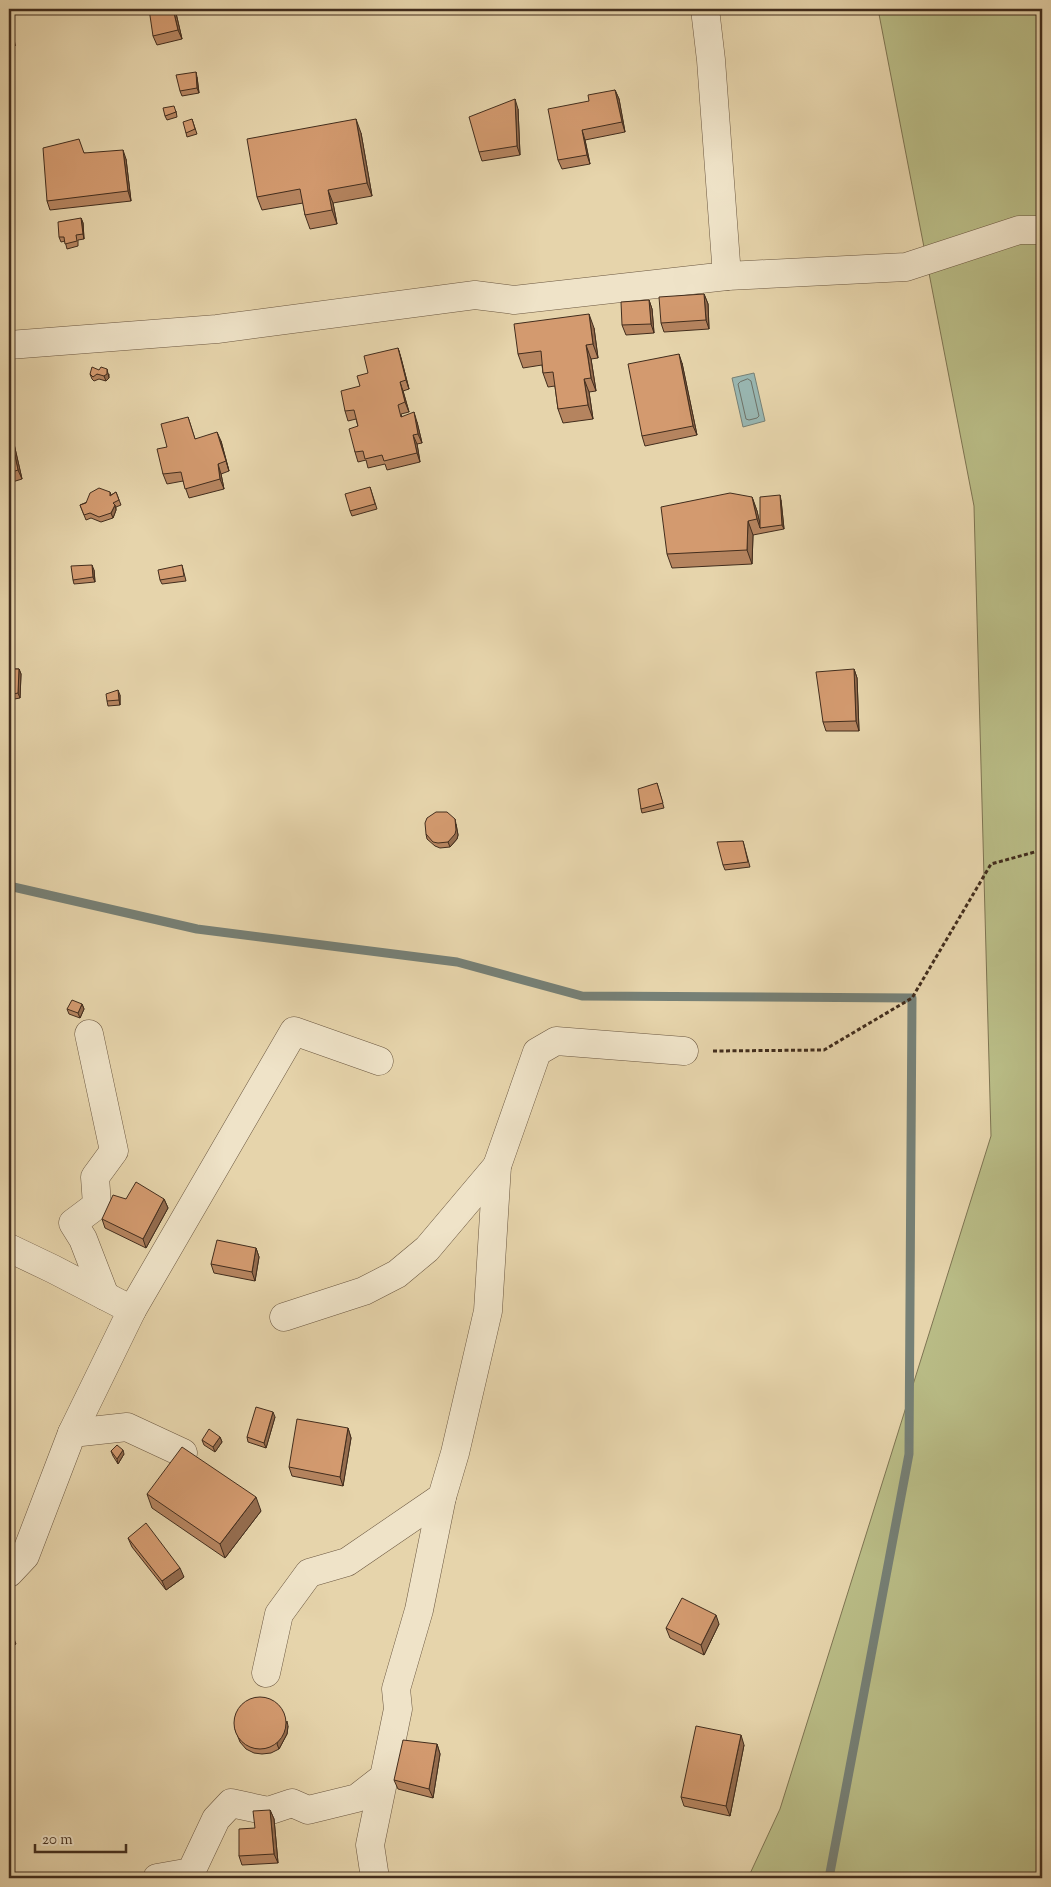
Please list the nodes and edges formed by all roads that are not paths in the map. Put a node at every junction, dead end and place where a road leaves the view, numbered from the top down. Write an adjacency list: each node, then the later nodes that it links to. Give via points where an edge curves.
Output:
1 (705, 9): 3 (street)
2 (1042, 230): 3 (street, via 1019,230 906,267)
3 (727, 276): 4 (street, via 514,300 474,295 217,329)
4 (9, 345)
5 (89, 1034): 10 (street, via 114,1151 95,1177 97,1205 73,1223 83,1239)
6 (684, 1051): 8 (street, via 556,1041 537,1052)
7 (379, 1061): 11 (street, via 294,1031)
8 (497, 1166): 12 (street, via 427,1248 397,1274 364,1291); 15 (street, via 488,1311)
9 (9, 1248): 10 (street)
10 (105, 1296): 11 (street)
11 (132, 1310): 13 (street)
12 (284, 1317)
13 (72, 1433): 14 (street, via 127,1427); 16 (street, via 24,1556)
14 (184, 1453)
15 (442, 1497): 17 (street, via 347,1562 309,1573 279,1614); 18 (street, via 419,1610 396,1689 398,1709)
16 (9, 1573)
17 (266, 1673)
18 (384, 1777): 19 (street, via 357,1798 308,1810 292,1803 268,1811 232,1803 216,1819 191,1872); 20 (street, via 370,1845)
19 (157, 1878)
20 (376, 1878)

